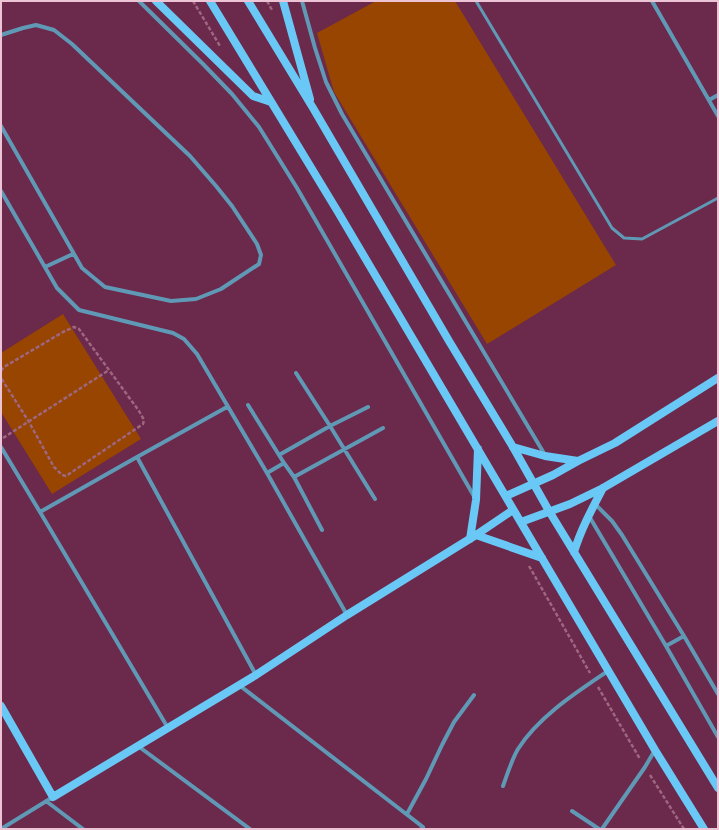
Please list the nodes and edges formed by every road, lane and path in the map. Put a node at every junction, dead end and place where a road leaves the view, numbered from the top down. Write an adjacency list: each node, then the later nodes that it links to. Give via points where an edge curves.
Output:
1 (139, 1): 50 (street, via 232,94 259,127 297,188)
2 (156, 1): 14 (main road, via 253,96)
3 (193, 1): 11 (path, via 222,49)
4 (210, 1): 14 (main road)
5 (248, 1): 15 (main road)
6 (283, 1): 15 (main road)
7 (302, 1): 40 (street, via 326,82 342,114)
8 (476, 1): 19 (lane, via 612,228 624,238 642,239)
9 (652, 1): 13 (street)
10 (1, 35): 20 (street, via 36,25 54,30 72,44 190,156 232,206 257,244 261,255 259,264 221,289 196,299 170,300 105,287 82,268)
11 (211, 38)
12 (718, 95): 13 (street)
13 (709, 100): 16 (street)
14 (271, 102): 37 (main road)
15 (313, 108): 36 (main road)
16 (718, 116)
17 (1, 126): 20 (street)
18 (1, 191): 21 (street)
19 (718, 198)
20 (73, 254): 21 (street)
21 (45, 267): 29 (street, via 57,288 79,310 173,333 184,339 197,354)
22 (109, 370): 23 (path, via 79,329 74,327); 31 (path); 31 (path, via 139,411 144,420 143,424 66,476 54,467)
23 (1, 371)
24 (296, 373): 32 (street)
25 (1, 378): 31 (path)
26 (718, 378): 42 (main road, via 615,444)
27 (248, 405): 39 (street)
28 (368, 406): 32 (street)
29 (227, 407): 41 (street); 44 (street)
30 (718, 421): 47 (main road)
31 (29, 422): 34 (path)
32 (330, 426): 38 (street); 39 (street)
33 (383, 428): 38 (street)
34 (1, 440)
35 (1, 447): 54 (street)
36 (513, 447): 40 (main road); 46 (main road)
37 (478, 449): 48 (main road); 50 (main road)
38 (345, 450): 45 (street); 49 (street)
39 (279, 455): 43 (street)
40 (545, 456): 42 (main road)
41 (137, 457): 54 (street); 66 (street)
42 (578, 461): 46 (main road)
43 (284, 463): 44 (street); 45 (street)
44 (267, 473): 62 (street)
45 (294, 477): 57 (street)
46 (534, 483): 48 (main road); 53 (main road)
47 (603, 488): 51 (main road); 53 (main road)
48 (506, 496): 52 (main road)
49 (375, 499)
50 (476, 500): 58 (main road)
51 (594, 504): 55 (main road); 63 (street, via 622,535)
52 (513, 510): 56 (main road); 58 (main road)
53 (549, 511): 56 (main road); 60 (main road)
54 (40, 512): 72 (street)
55 (589, 515): 60 (main road); 64 (street)
56 (521, 522): 61 (main road)
57 (322, 530)
58 (473, 537): 59 (main road); 62 (main road)
59 (519, 550): 61 (main road); 67 (path)
60 (574, 552): 78 (main road)
61 (542, 558): 65 (main road)
62 (347, 614): 66 (main road)
63 (684, 636): 64 (street); 69 (street)
64 (666, 646): 73 (street)
65 (608, 670): 67 (street); 75 (main road)
66 (256, 675): 68 (main road)
67 (594, 680): 76 (path); 77 (street, via 555,709 529,734 518,750)
68 (239, 685): 72 (main road); 81 (street)
69 (718, 694)
70 (474, 696): 81 (street, via 454,722)
71 (1, 706): 79 (main road)
72 (168, 728): 74 (main road)
73 (718, 737)
74 (138, 746): 79 (main road); 85 (street)
75 (655, 750): 76 (street); 89 (main road)
76 (645, 767): 87 (street); 88 (path)
77 (503, 786)
78 (718, 788)
79 (50, 799): 83 (street); 84 (street)
80 (572, 811): 86 (street)
81 (407, 814): 82 (street)
82 (423, 828)
83 (1, 829)
84 (83, 829)
85 (250, 829)
86 (598, 829)
87 (602, 829)
88 (684, 829)
89 (704, 829)

